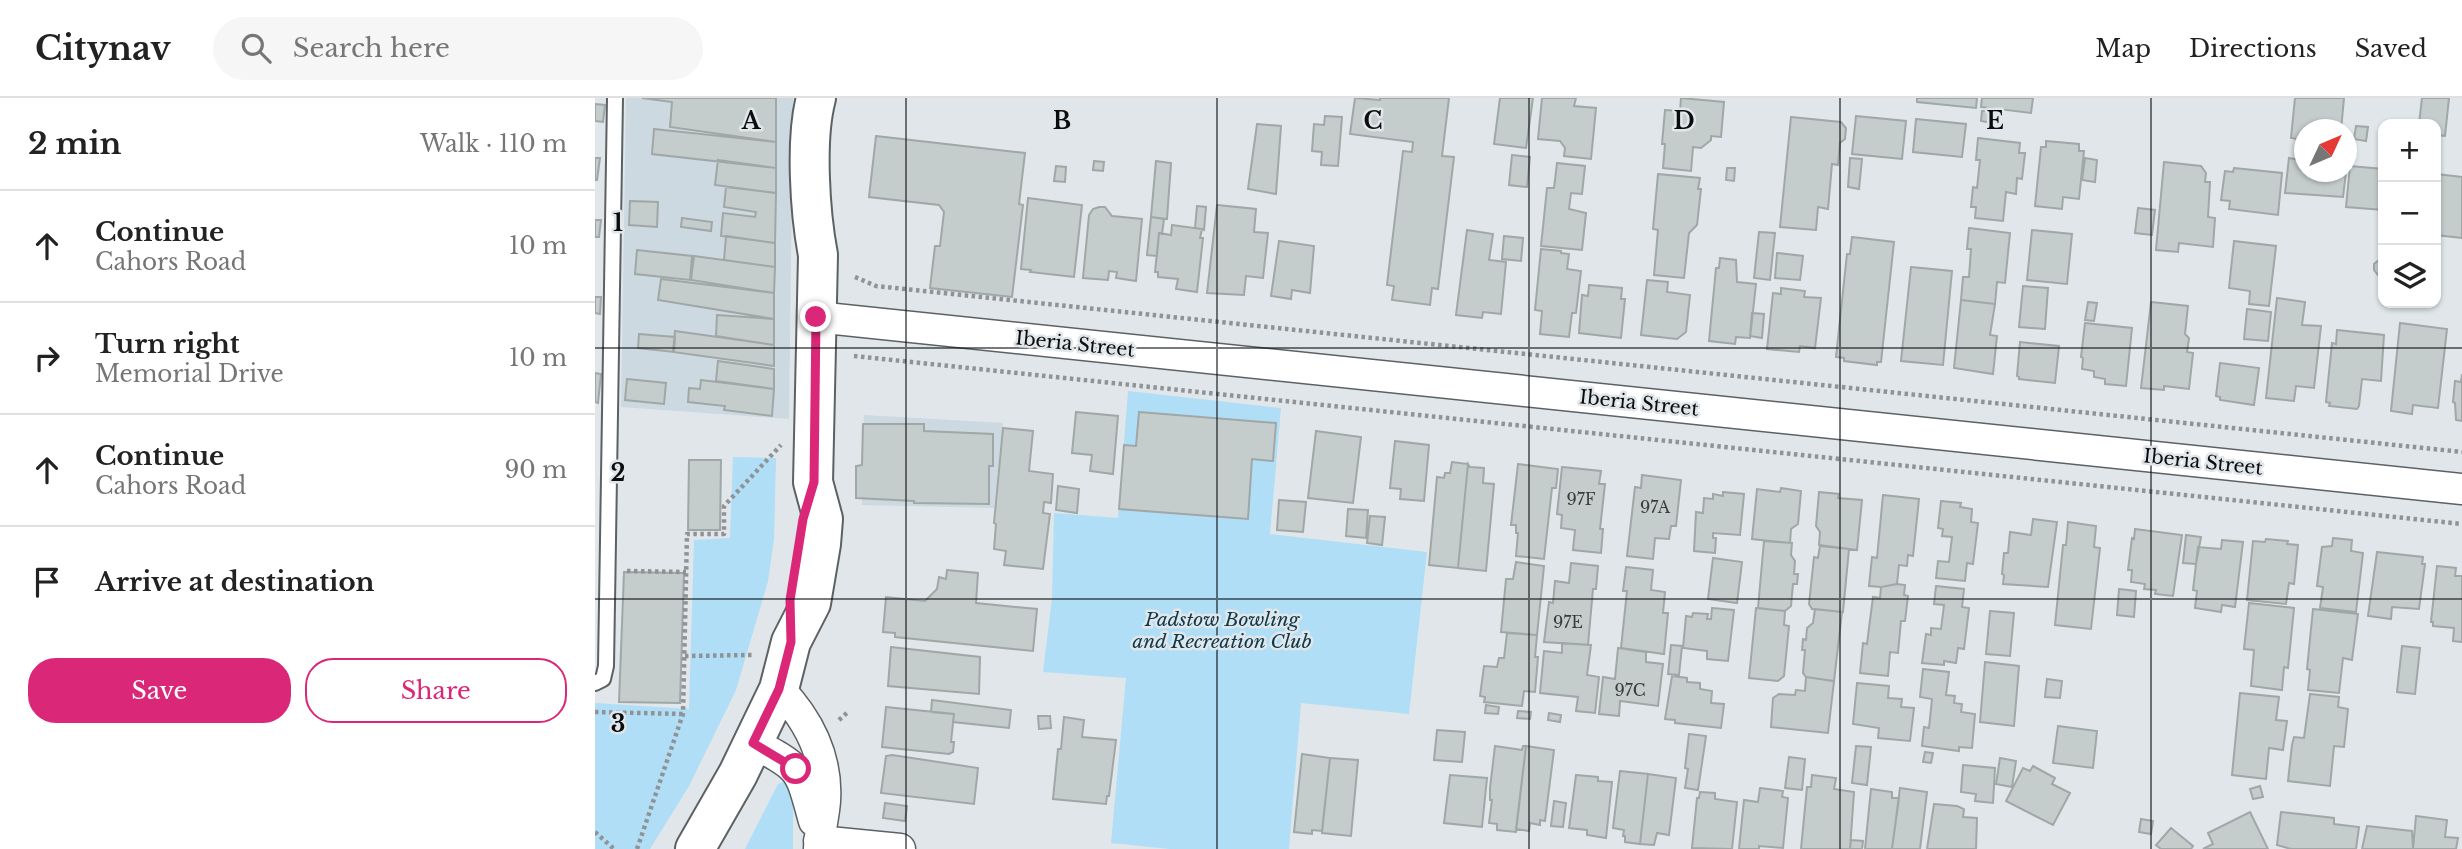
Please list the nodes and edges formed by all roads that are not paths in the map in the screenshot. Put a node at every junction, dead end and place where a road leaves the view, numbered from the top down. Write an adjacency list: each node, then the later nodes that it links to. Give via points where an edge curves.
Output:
1 (615, 98): 7 (lane, via 606,666 603,679)
2 (816, 98): 4 (main road, via 811,222)
3 (825, 98): 4 (main road, via 829,115 828,223)
4 (818, 255): 5 (main road)
5 (816, 317): 6 (street, Iberia Street); 8 (main road, via 814,482 823,519 821,544 811,603 791,642)
6 (2462, 489)
7 (595, 682)
8 (779, 689): 9 (main road); 10 (street, via 804,719 818,750 825,800)
9 (753, 743): 10 (street, via 796,769); 11 (main road)
10 (819, 845): 12 (street)
11 (695, 849)
12 (900, 849)

